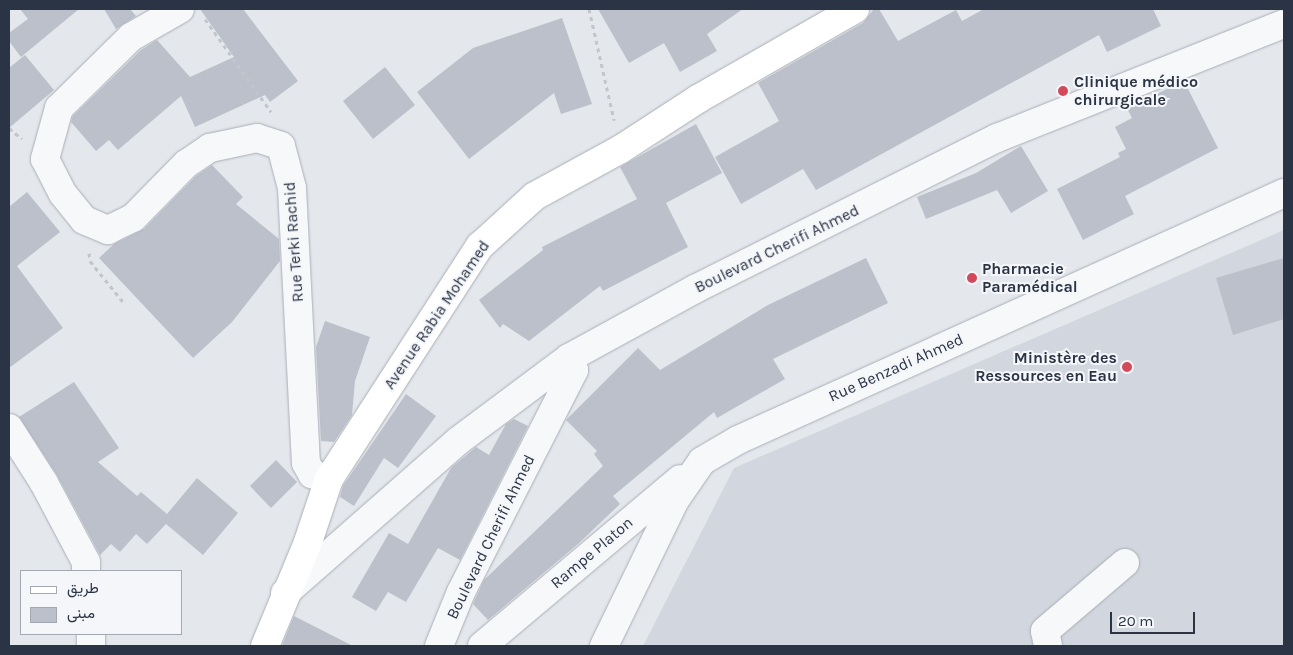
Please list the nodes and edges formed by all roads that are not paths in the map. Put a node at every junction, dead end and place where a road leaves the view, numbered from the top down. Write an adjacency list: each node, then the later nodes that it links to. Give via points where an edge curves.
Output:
1 (855, 9): 8 (main road, Avenue Rabia Mohamed, via 698,99 620,149 534,196 480,246)
2 (192, 13): 8 (street, Rue Terki Rachid, via 132,37 59,108 45,159 63,194 84,220 108,230 133,218 186,164 210,148 257,138 281,146 292,188 306,463 312,474)
3 (1284, 24): 5 (street, Boulevard Cherifi Ahmed, via 997,138 695,289)
4 (1284, 193): 7 (street, Rue Benzadi Ahmed, via 738,440)
5 (569, 358): 11 (street, via 458,441); 13 (street, Boulevard Cherifi Ahmed, via 574,370 462,592)
6 (9, 428): 10 (street, via 44,483 86,562)
7 (702, 460): 14 (street, Rampe Platon); 15 (street, Rue Benzadi Ahmed, via 675,500)
8 (329, 479): 11 (main road, Avenue Rabia Mohamed, via 308,542)
9 (1125, 563): 16 (street, via 1045,631)
10 (86, 570)
11 (285, 593): 12 (main road, Avenue Rabia Mohamed)
12 (265, 646)
13 (439, 646)
14 (482, 646)
15 (604, 646)
16 (1048, 646)

